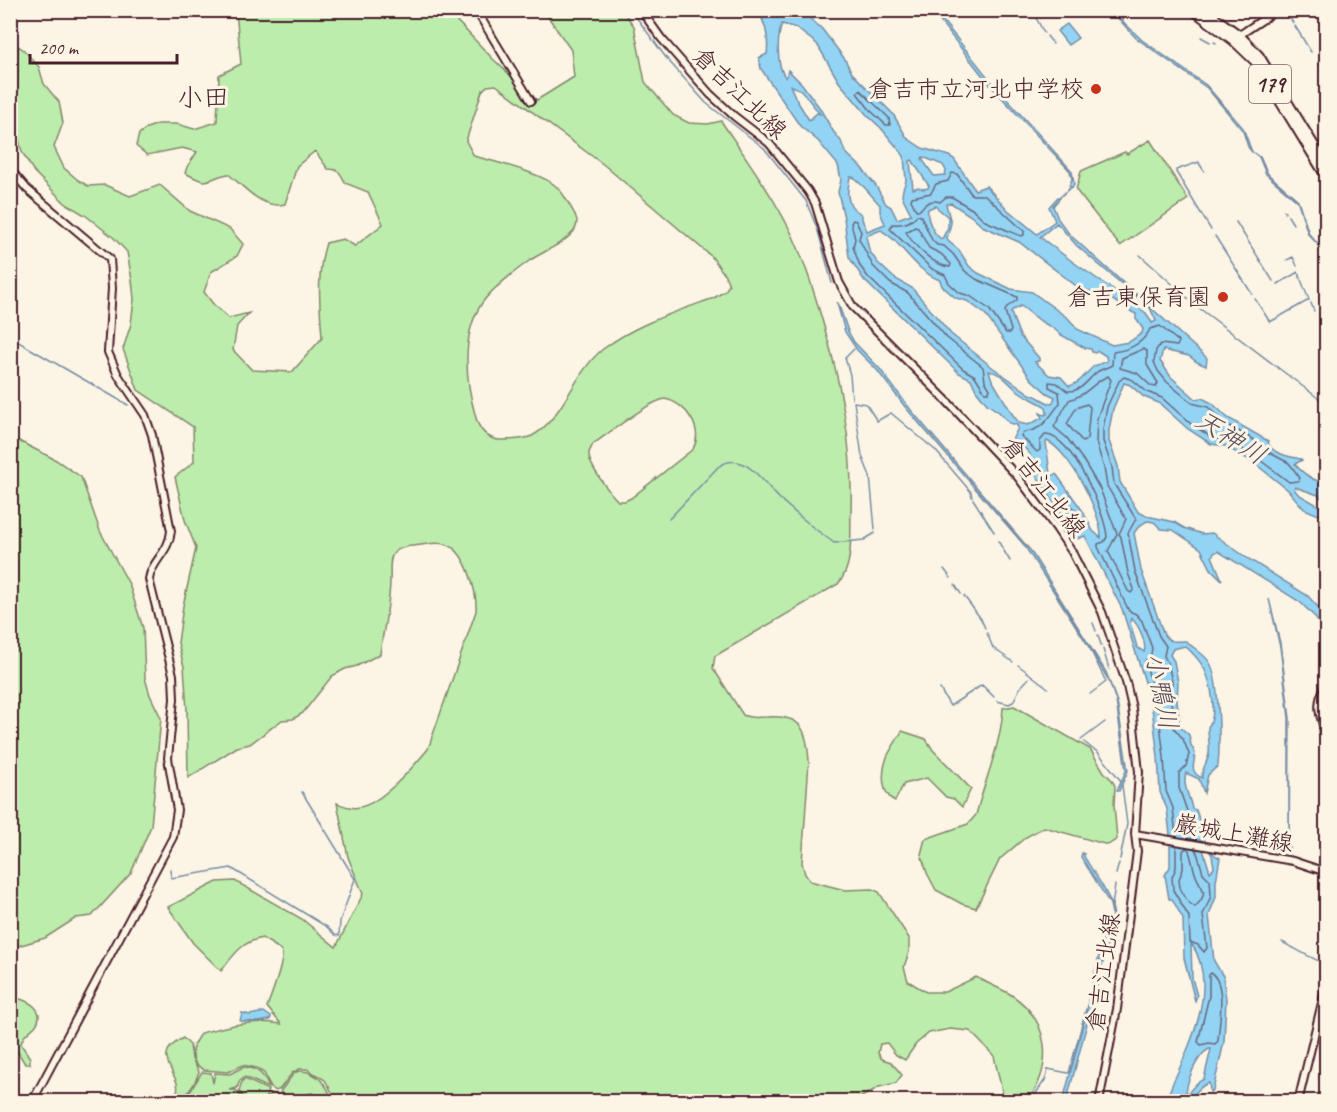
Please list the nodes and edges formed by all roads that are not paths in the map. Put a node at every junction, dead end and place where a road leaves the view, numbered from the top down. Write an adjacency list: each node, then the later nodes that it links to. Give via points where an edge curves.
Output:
1 (476, 10): 7 (main road)
2 (641, 10): 13 (main road, 倉吉江北線, via 660,38 710,94 769,143 795,174 815,203 839,282 853,307 991,448 1037,502 1072,552 1102,612 1128,691 1139,772)
3 (1193, 10): 6 (highway, 179)
4 (1204, 10): 6 (highway, 179)
5 (1277, 10): 6 (main road)
6 (1236, 38): 8 (highway, 179, via 1259,56); 10 (highway, 179, via 1256,62)
7 (531, 102)
8 (1326, 165)
9 (10, 170): 16 (main road, via 110,259 108,352 118,375 145,415 171,531 166,551 151,570 150,579 173,675 168,758 177,810 173,837)
10 (1326, 176)
11 (1326, 686): 12 (main road, via 1319,709)
12 (1326, 732)
13 (1135, 834): 14 (main road, 巌城上灘線, via 1274,857); 17 (main road, 倉吉江北線, via 1137,851 1117,1009)
14 (1326, 872)
15 (1326, 986): 18 (main road)
16 (32, 1101)
17 (1099, 1101)
18 (1298, 1101)

